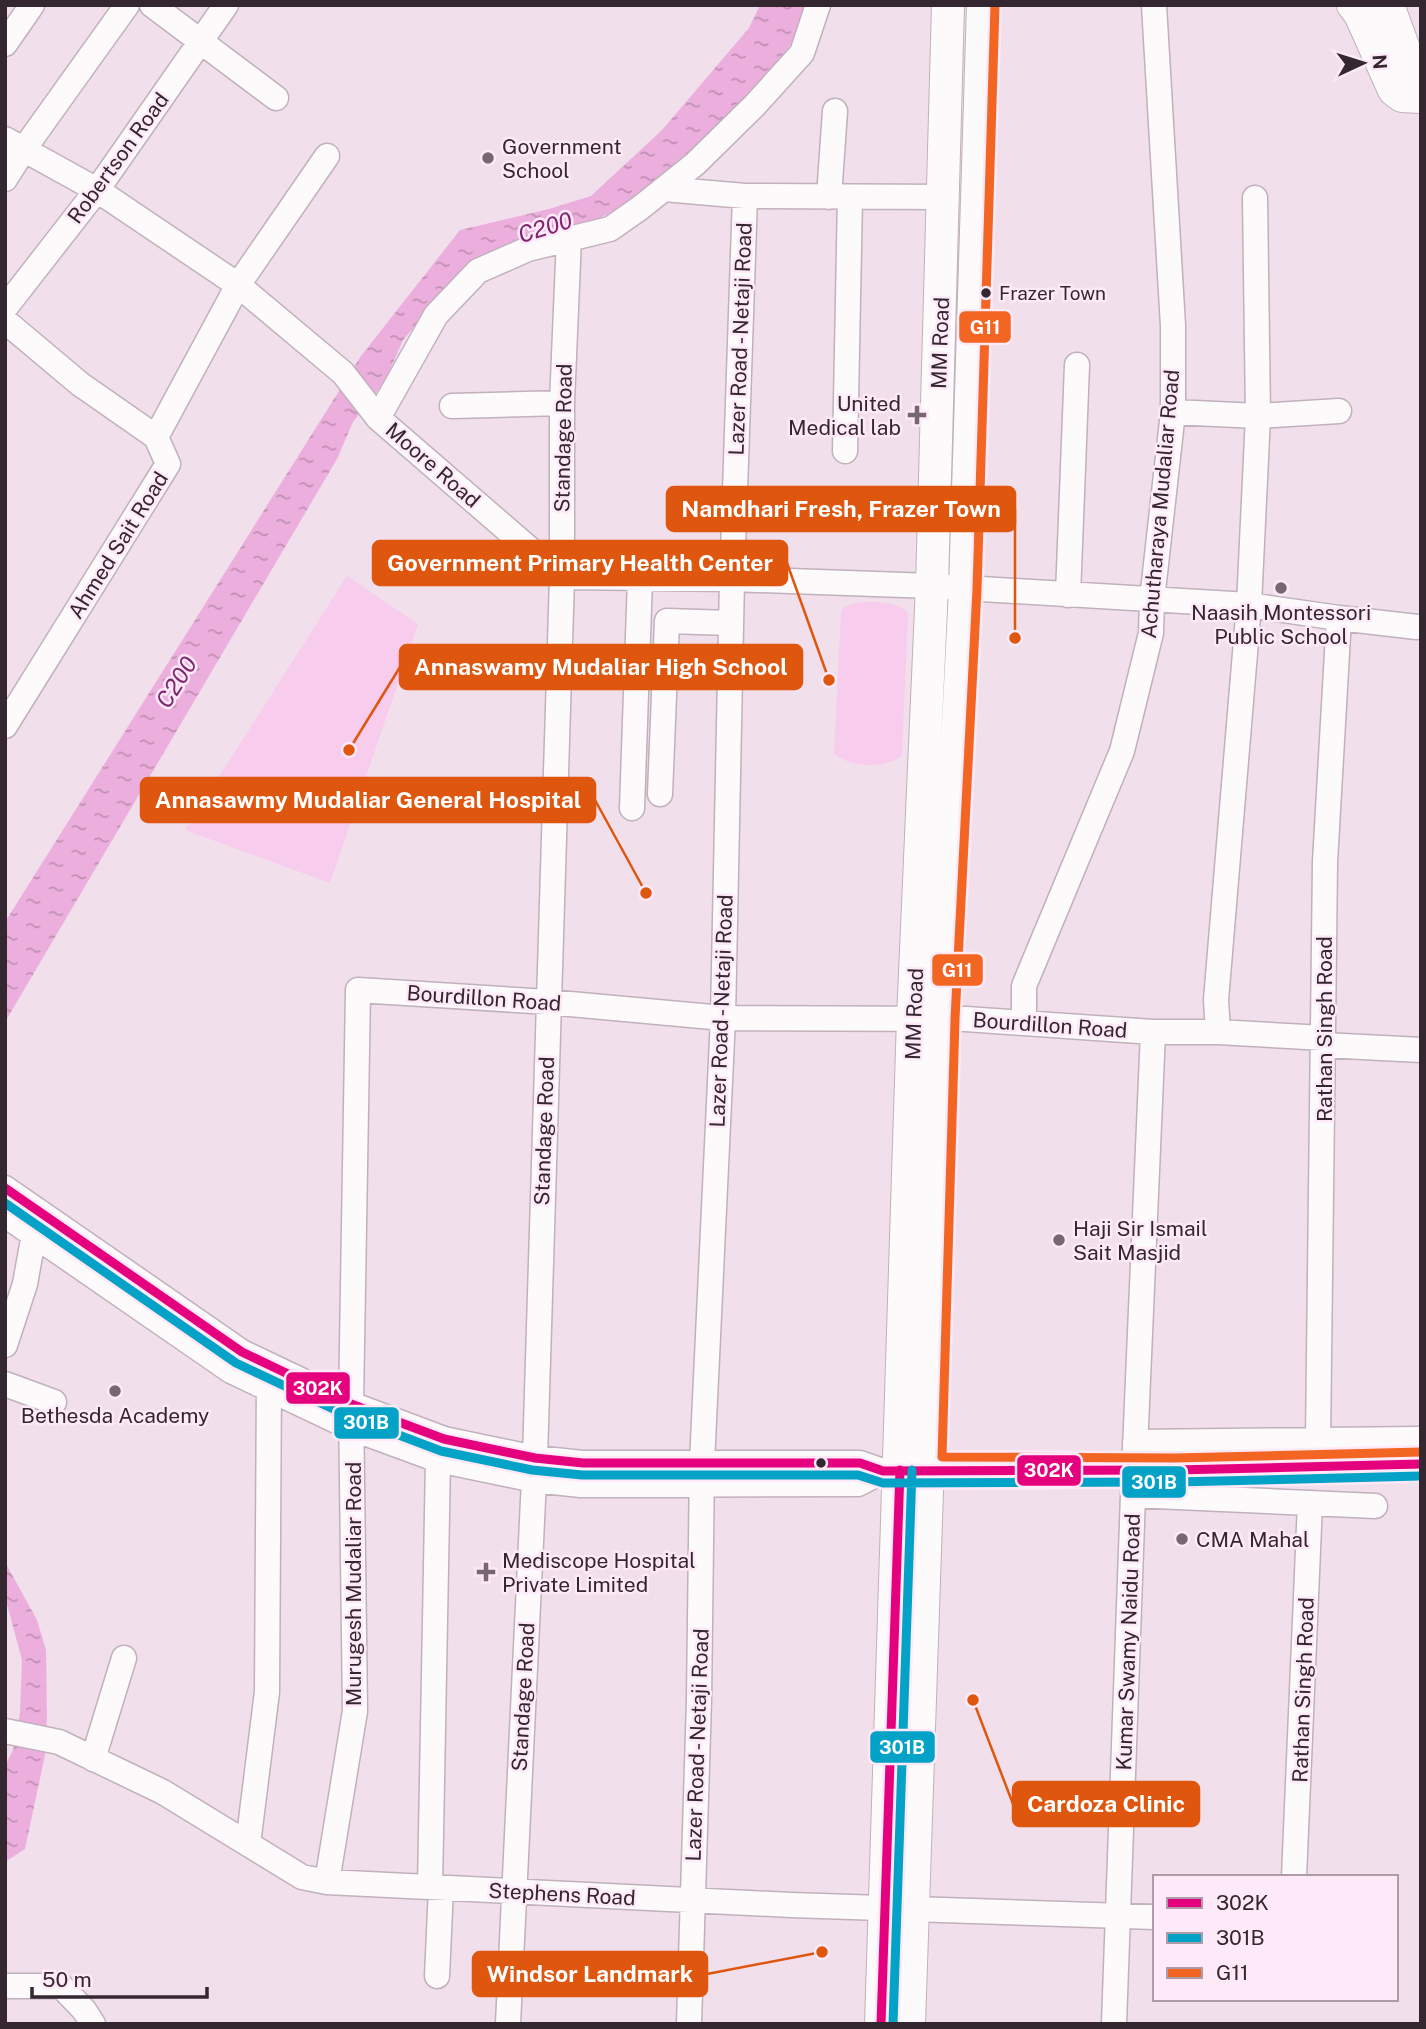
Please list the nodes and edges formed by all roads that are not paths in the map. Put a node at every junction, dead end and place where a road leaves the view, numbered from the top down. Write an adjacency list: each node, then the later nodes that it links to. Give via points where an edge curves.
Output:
1 (32, 5): 12 (street)
2 (127, 5): 16 (street)
3 (152, 5): 11 (street)
4 (226, 5): 11 (street, Robertson Road)
5 (818, 5): 19 (street, via 802,53 755,105)
6 (948, 5): 23 (main road, MM Road)
7 (983, 5): 42 (main road, MM Road)
8 (1154, 5): 33 (street, Achutharaya Mudaliar Road, via 1173,326)
9 (1353, 5): 13 (main road, via 1394,90 1402,96)
10 (1388, 5): 13 (main road)
11 (200, 42): 14 (street); 20 (street, Robertson Road)
12 (5, 44)
13 (1421, 96)
14 (276, 98)
15 (835, 111): 22 (street)
16 (15, 144): 18 (street); 20 (street, Moore Road)
17 (327, 156): 26 (street, Ahmed Sait Road)
18 (5, 179)
19 (664, 189): 21 (street); 25 (street, via 610,229)
20 (97, 190): 26 (street, Moore Road); 27 (street, Robertson Road)
21 (746, 196): 22 (street, Lazer Road - Netaji Road); 40 (street, Lazer Road - Netaji Road)
22 (839, 197): 23 (street, Lazer Road - Netaji Road); 37 (street)
23 (944, 197): 41 (main road, MM Road)
24 (1255, 198): 34 (street)
25 (569, 238): 30 (street, Standage Road); 35 (street, via 528,249 478,271 436,315)
26 (238, 285): 35 (street, Moore Road, via 343,373); 36 (street, Ahmed Sait Road)
27 (5, 308)
28 (5, 321): 36 (street, via 80,384)
29 (1077, 365): 43 (street)
30 (562, 403): 31 (street); 38 (street, Standage Road)
31 (452, 406)
32 (1339, 411): 34 (street)
33 (1173, 412): 34 (street); 44 (street, Achutharaya Mudaliar Road)
34 (1258, 415): 45 (street)
35 (379, 418): 38 (street, Moore Road)
36 (156, 438): 49 (street, Ahmed Sait Road, via 168,464)
37 (845, 451)
38 (562, 577): 39 (street); 53 (street, Standage Road)
39 (640, 579): 40 (street); 51 (street)
40 (732, 579): 41 (street); 47 (street, Lazer Road - Netaji Road)
41 (932, 586): 42 (street); 55 (main road, MM Road)
42 (965, 589): 43 (street); 55 (main road, MM Road)
43 (1068, 595): 44 (street)
44 (1152, 600): 45 (street); 56 (street, Achutharaya Mudaliar Road, via 1151,633 1122,751 1024,986)
45 (1249, 605): 46 (street); 58 (street, via 1216,1000)
46 (1339, 618): 48 (street); 59 (street, Rathan Singh Road, via 1325,862)
47 (731, 623): 50 (street, via 667,621); 54 (street, Lazer Road - Netaji Road)
48 (1417, 627)
49 (5, 726)
50 (660, 794)
51 (632, 808)
52 (358, 990): 53 (street, Bourdillon Road); 68 (street, Murugesh Mudaliar Road)
53 (548, 1002): 54 (street, Bourdillon Road); 73 (street, Standage Road)
54 (723, 1018): 55 (street, Bourdillon Road); 76 (street, Lazer Road - Netaji Road)
55 (928, 1018): 56 (street, Bourdillon Road); 75 (main road, MM Road)
56 (1024, 1023): 57 (street, Bourdillon Road)
57 (1153, 1032): 58 (street, Bourdillon Road); 74 (street, Kumar Swamy Naidu Road)
58 (1218, 1032): 59 (street, Bourdillon Road)
59 (1324, 1042): 60 (street, Bourdillon Road); 70 (street, Rathan Singh Road)
60 (1421, 1050)
61 (5, 1188): 65 (street, via 242,1352)
62 (5, 1215): 63 (street)
63 (34, 1234): 64 (street, via 25,1284); 65 (street, via 231,1371)
64 (5, 1345)
65 (269, 1377): 68 (street); 82 (street, via 267,1692)
66 (5, 1384): 67 (street)
67 (54, 1402)
68 (351, 1416): 71 (street); 73 (street, via 444,1439); 84 (street, Murugesh Mudaliar Road, via 355,1711)
69 (1421, 1439): 70 (street)
70 (1318, 1440): 74 (street)
71 (438, 1460): 73 (street); 85 (street)
72 (1421, 1464): 74 (main road)
73 (535, 1469): 76 (street, via 583,1463); 86 (street, Standage Road)
74 (1134, 1469): 75 (main road); 77 (street); 89 (street, Kumar Swamy Naidu Road)
75 (904, 1470): 76 (street, via 860,1463); 88 (main road, MM Road)
76 (702, 1475): 87 (street, Lazer Road - Netaji Road)
77 (1310, 1503): 78 (street); 83 (street, Rathan Singh Road)
78 (1375, 1506)
79 (124, 1658): 81 (street)
80 (5, 1731): 81 (street, Stephens Road, via 59,1742)
81 (93, 1759): 82 (street, Stephens Road, via 163,1792)
82 (248, 1844): 84 (street, Stephens Road, via 302,1877)
83 (1294, 1875)
84 (327, 1882): 85 (street, Stephens Road)
85 (435, 1887): 86 (street, Stephens Road); 91 (street)
86 (514, 1891): 87 (street, Stephens Road); 94 (street, Standage Road)
87 (692, 1900): 88 (street, Stephens Road); 95 (street, Lazer Road - Netaji Road)
88 (899, 1908): 89 (street, Stephens Road); 96 (main road, MM Road); 97 (main road, MM Road)
89 (1119, 1915): 90 (street, Stephens Road); 98 (street, Kumar Swamy Naidu Road)
90 (1153, 1917)
91 (437, 1976)
92 (5, 1986): 93 (street, via 61,1986)
93 (93, 2024)
94 (508, 2024)
95 (689, 2024)
96 (881, 2024)
97 (909, 2024)
98 (1114, 2024)

